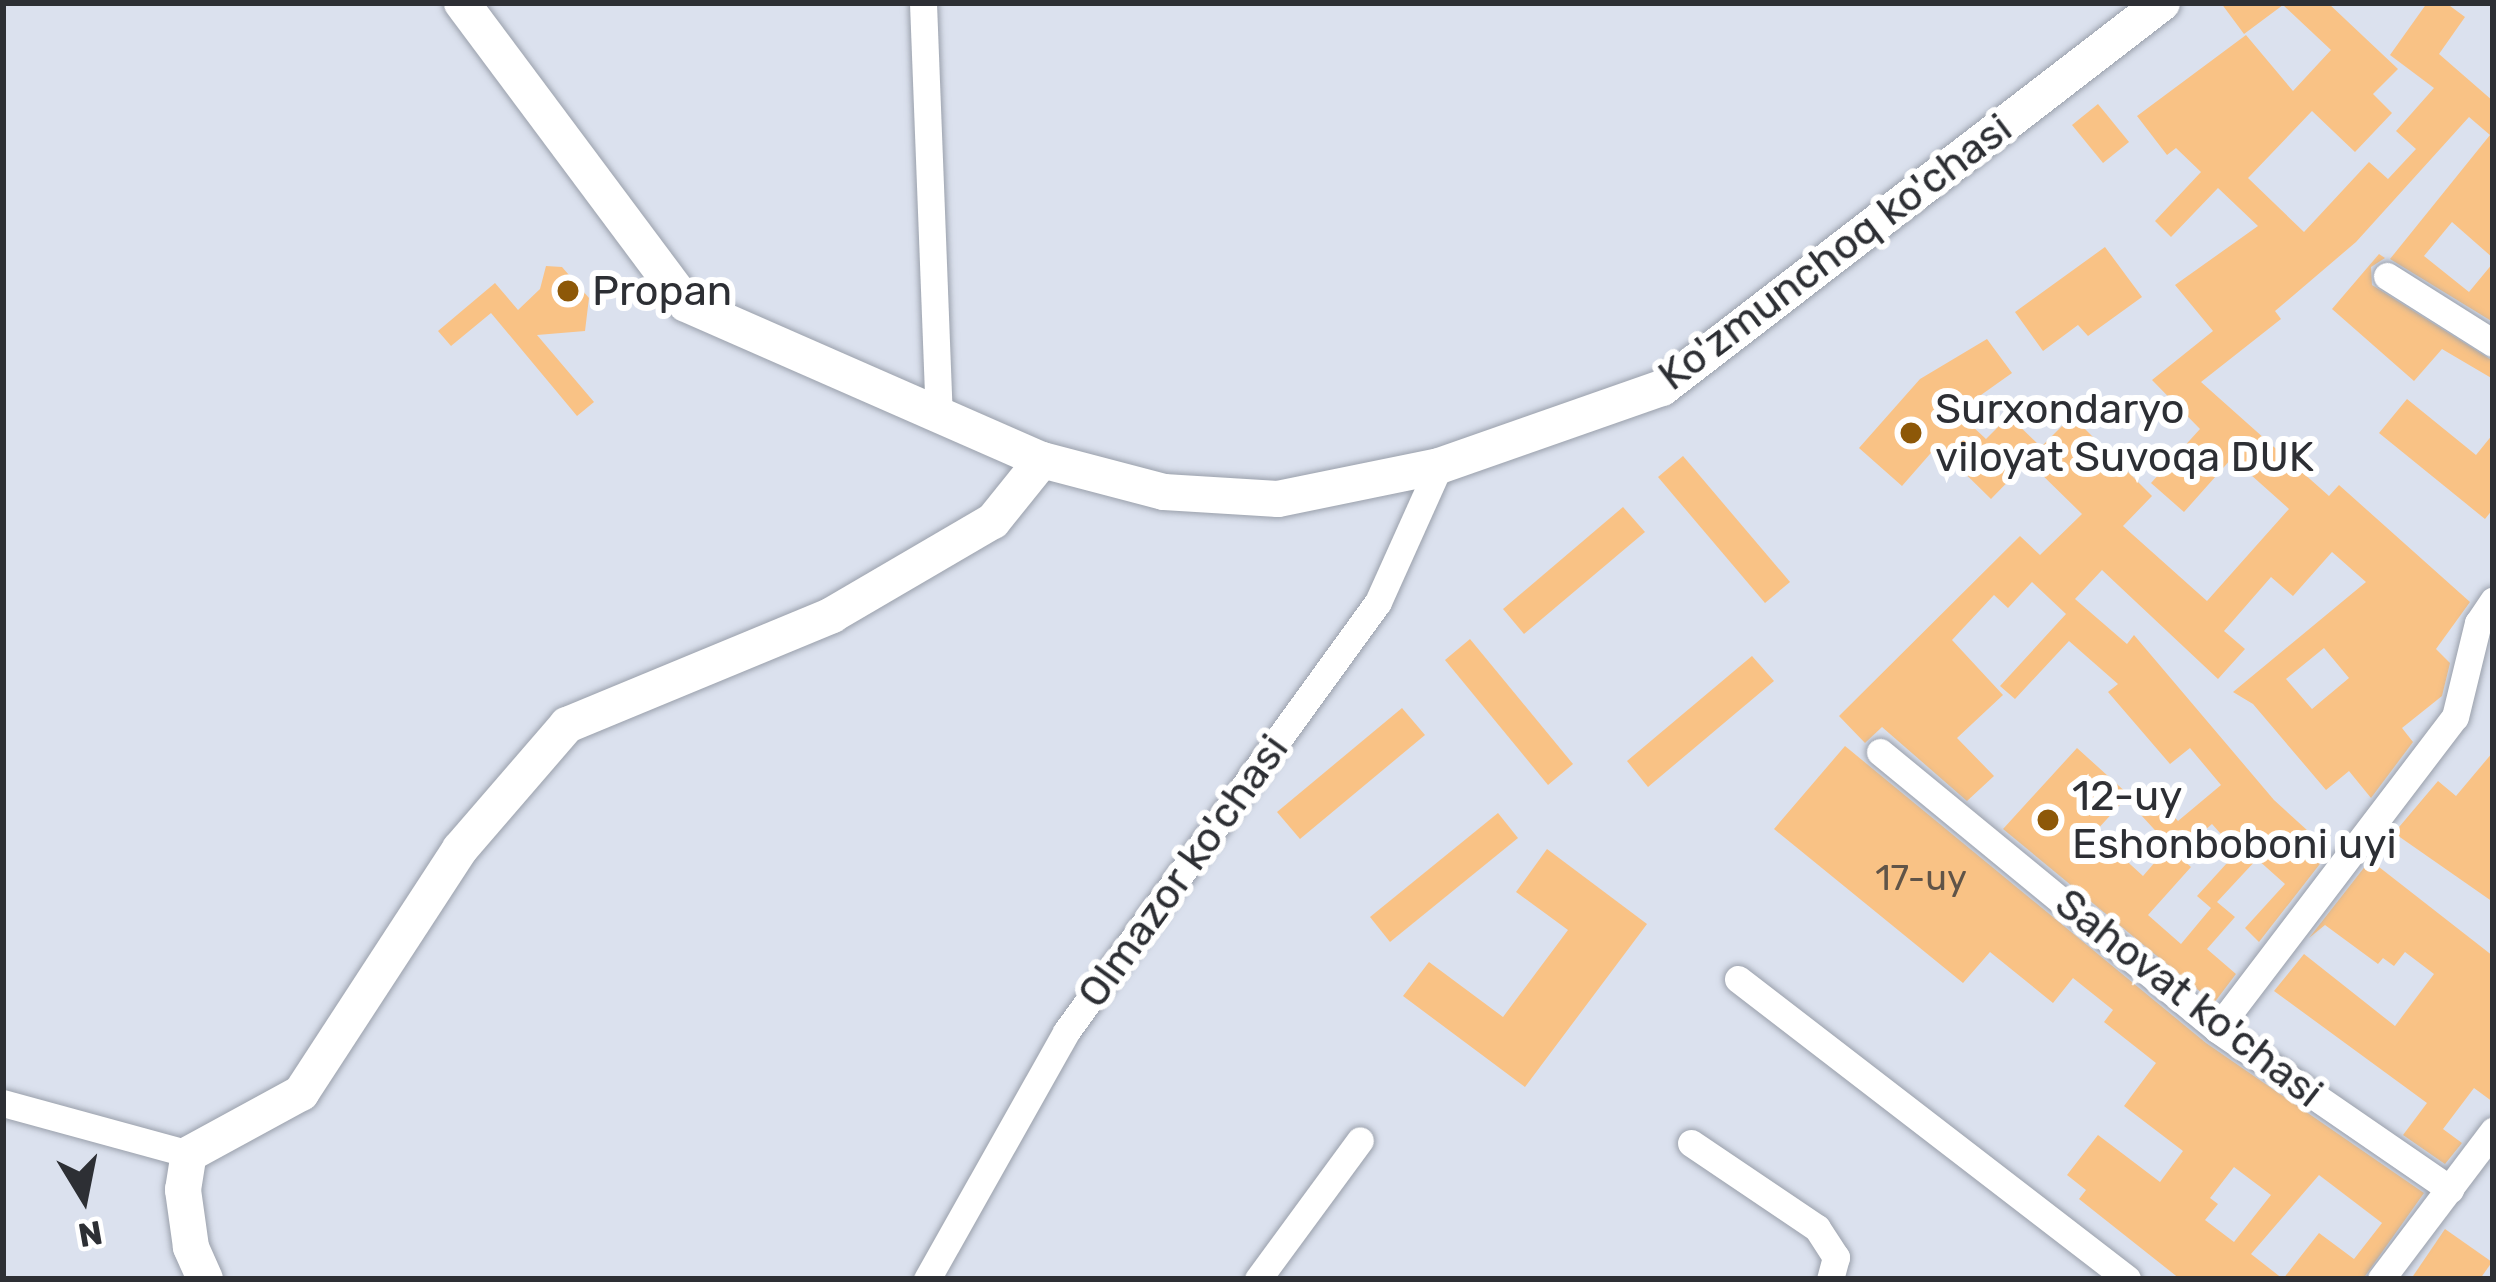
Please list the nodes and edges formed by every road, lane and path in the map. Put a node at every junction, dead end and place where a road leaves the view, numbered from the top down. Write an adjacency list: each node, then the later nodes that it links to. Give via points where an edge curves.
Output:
1 (462, 3): 6 (street, Ko'zmunchoq ko'chasi, via 686,304)
2 (923, 3): 6 (street)
3 (2162, 3): 8 (street, Ko'zmunchoq ko'chasi, via 1662,388)
4 (2387, 275): 5 (street)
5 (2493, 344)
6 (939, 415): 7 (street, Ko'zmunchoq ko'chasi)
7 (1042, 460): 8 (street, Ko'zmunchoq ko'chasi, via 1164,492 1278,499); 17 (street, via 993,521 832,616 567,725 460,849 301,1093)
8 (1439, 466): 20 (street, Olmazor ko'chasi, via 1378,602 1066,1032)
9 (2493, 601): 12 (street, via 2478,623 2455,717)
10 (1880, 752): 12 (street, Sahovat ko'chasi)
11 (1738, 979): 23 (street)
12 (2217, 1029): 18 (street, Sahovat ko'chasi)
13 (3, 1103): 17 (street)
14 (2493, 1131): 18 (street)
15 (1360, 1139): 21 (street)
16 (1691, 1143): 22 (street, via 1817,1228 1836,1257)
17 (189, 1154): 19 (street, via 183,1190 190,1247)
18 (2450, 1189): 24 (street)
19 (205, 1279)
20 (927, 1279)
21 (1258, 1279)
22 (1830, 1279)
23 (2127, 1279)
24 (2381, 1279)

